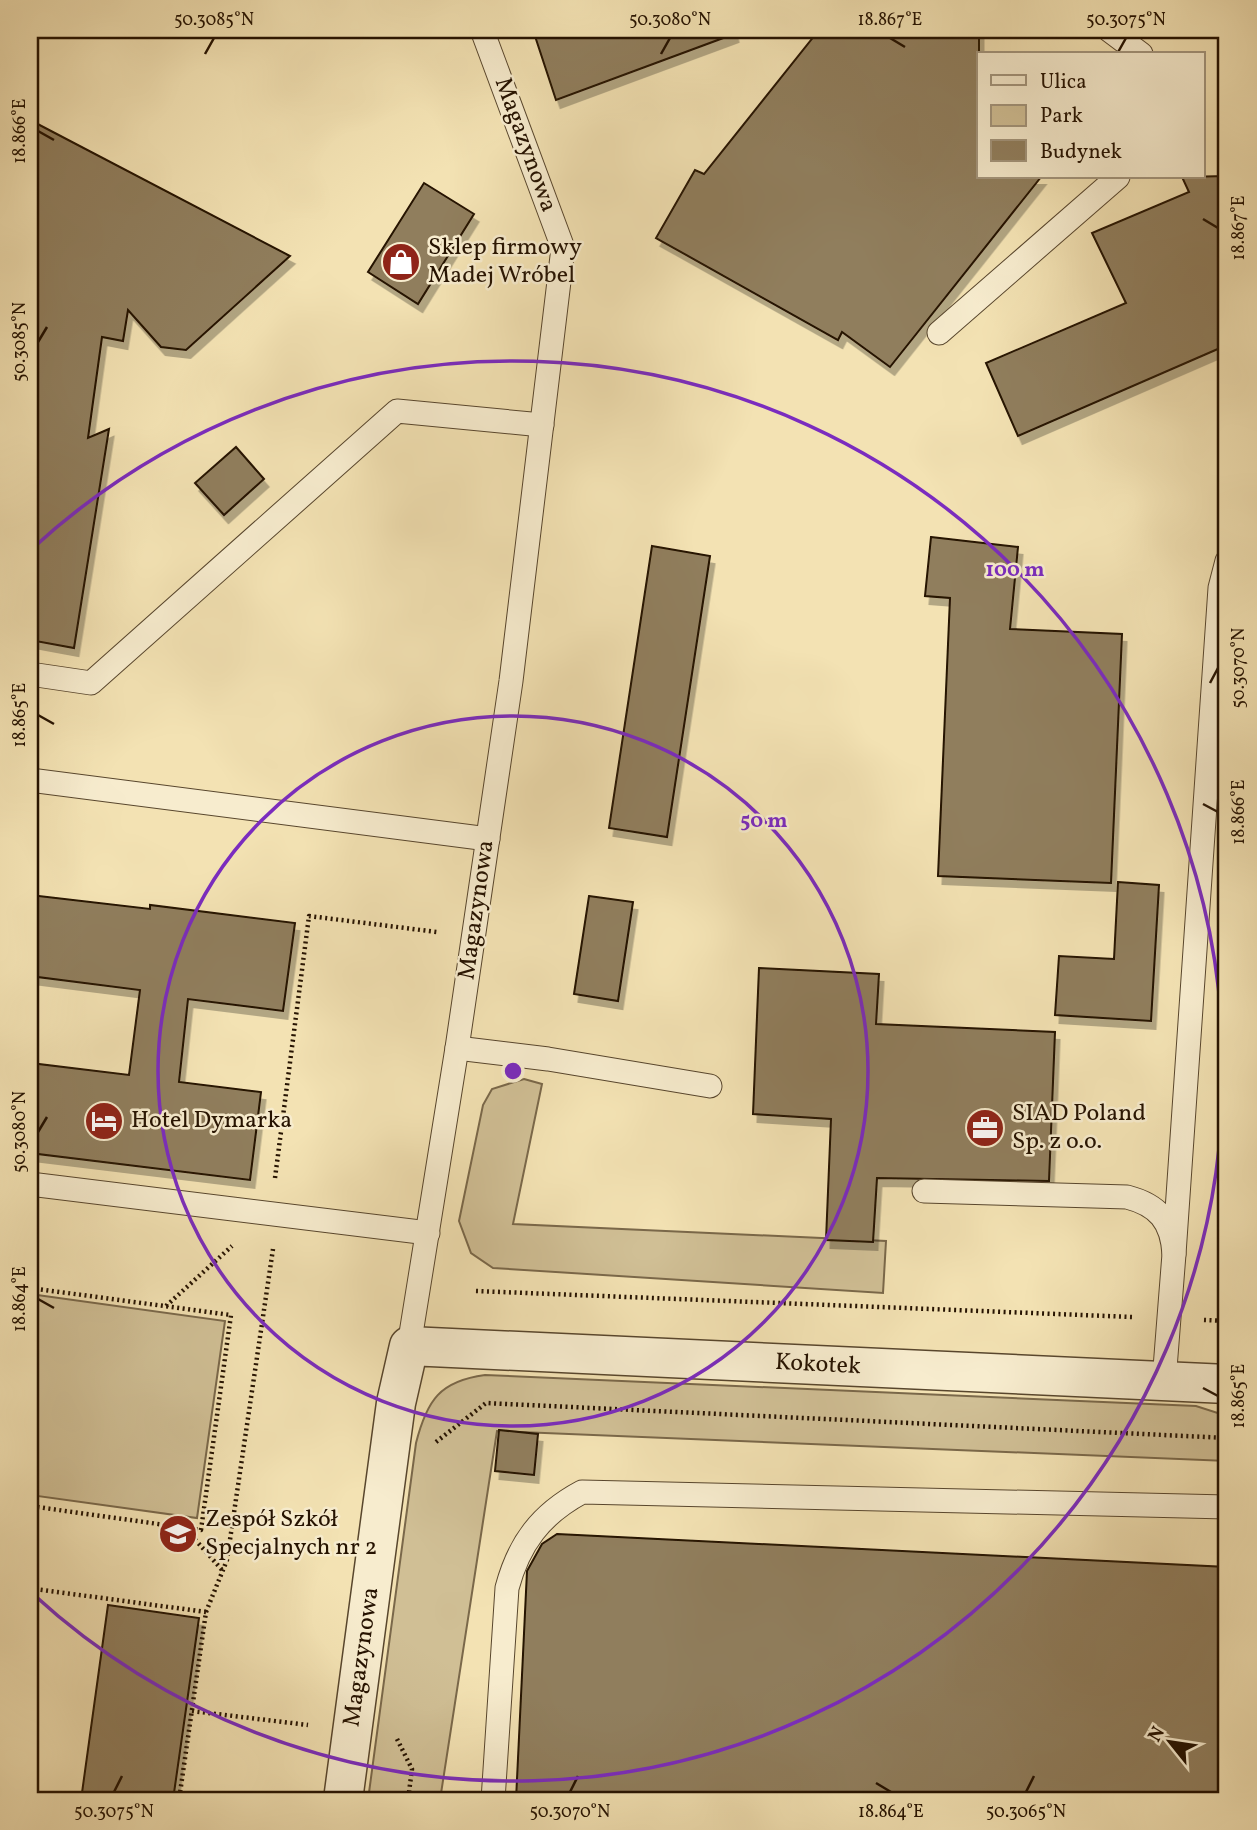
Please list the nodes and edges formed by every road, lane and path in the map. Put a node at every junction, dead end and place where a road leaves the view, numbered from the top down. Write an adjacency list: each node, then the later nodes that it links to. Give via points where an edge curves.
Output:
1 (482, 30): 6 (lane, Magazynowa, via 563,248)
2 (1109, 30): 3 (lane)
3 (1138, 52)
4 (1117, 178): 5 (lane)
5 (939, 333)
6 (542, 425): 8 (lane, via 397,411 91,683); 10 (lane, Magazynowa)
7 (1227, 561): 18 (lane, via 1220,588)
8 (30, 674)
9 (30, 780): 10 (lane)
10 (488, 839): 12 (lane, Magazynowa)
11 (437, 932): 16 (path, via 309,916)
12 (457, 1048): 13 (lane); 17 (lane, Magazynowa)
13 (710, 1086)
14 (30, 1184): 16 (lane)
15 (924, 1191): 18 (lane, via 1135,1199 1158,1209 1167,1221)
16 (270, 1213): 17 (lane); 21 (path); 30 (path, via 275,1241)
17 (428, 1233): 24 (lane, Magazynowa)
18 (1174, 1254): 22 (lane)
19 (30, 1287): 21 (path)
20 (476, 1290): 22 (path)
21 (165, 1306): 29 (path, via 231,1315 201,1530)
22 (1168, 1319): 23 (path); 25 (lane)
23 (1227, 1321)
24 (410, 1346): 25 (street, Kokotek); 37 (street, Magazynowa, via 396,1403)
25 (1164, 1381): 26 (street, Kokotek)
26 (1227, 1384)
27 (30, 1506): 29 (path)
28 (1227, 1507): 38 (lane, via 582,1492 542,1520 514,1563 507,1588)
29 (183, 1527): 30 (path)
30 (223, 1571): 32 (path)
31 (31, 1605): 32 (path, via 35,1589); 33 (path)
32 (206, 1612): 34 (path)
33 (30, 1627)
34 (191, 1711): 35 (path); 36 (path)
35 (289, 1723)
36 (179, 1800)
37 (343, 1800)
38 (493, 1800)

